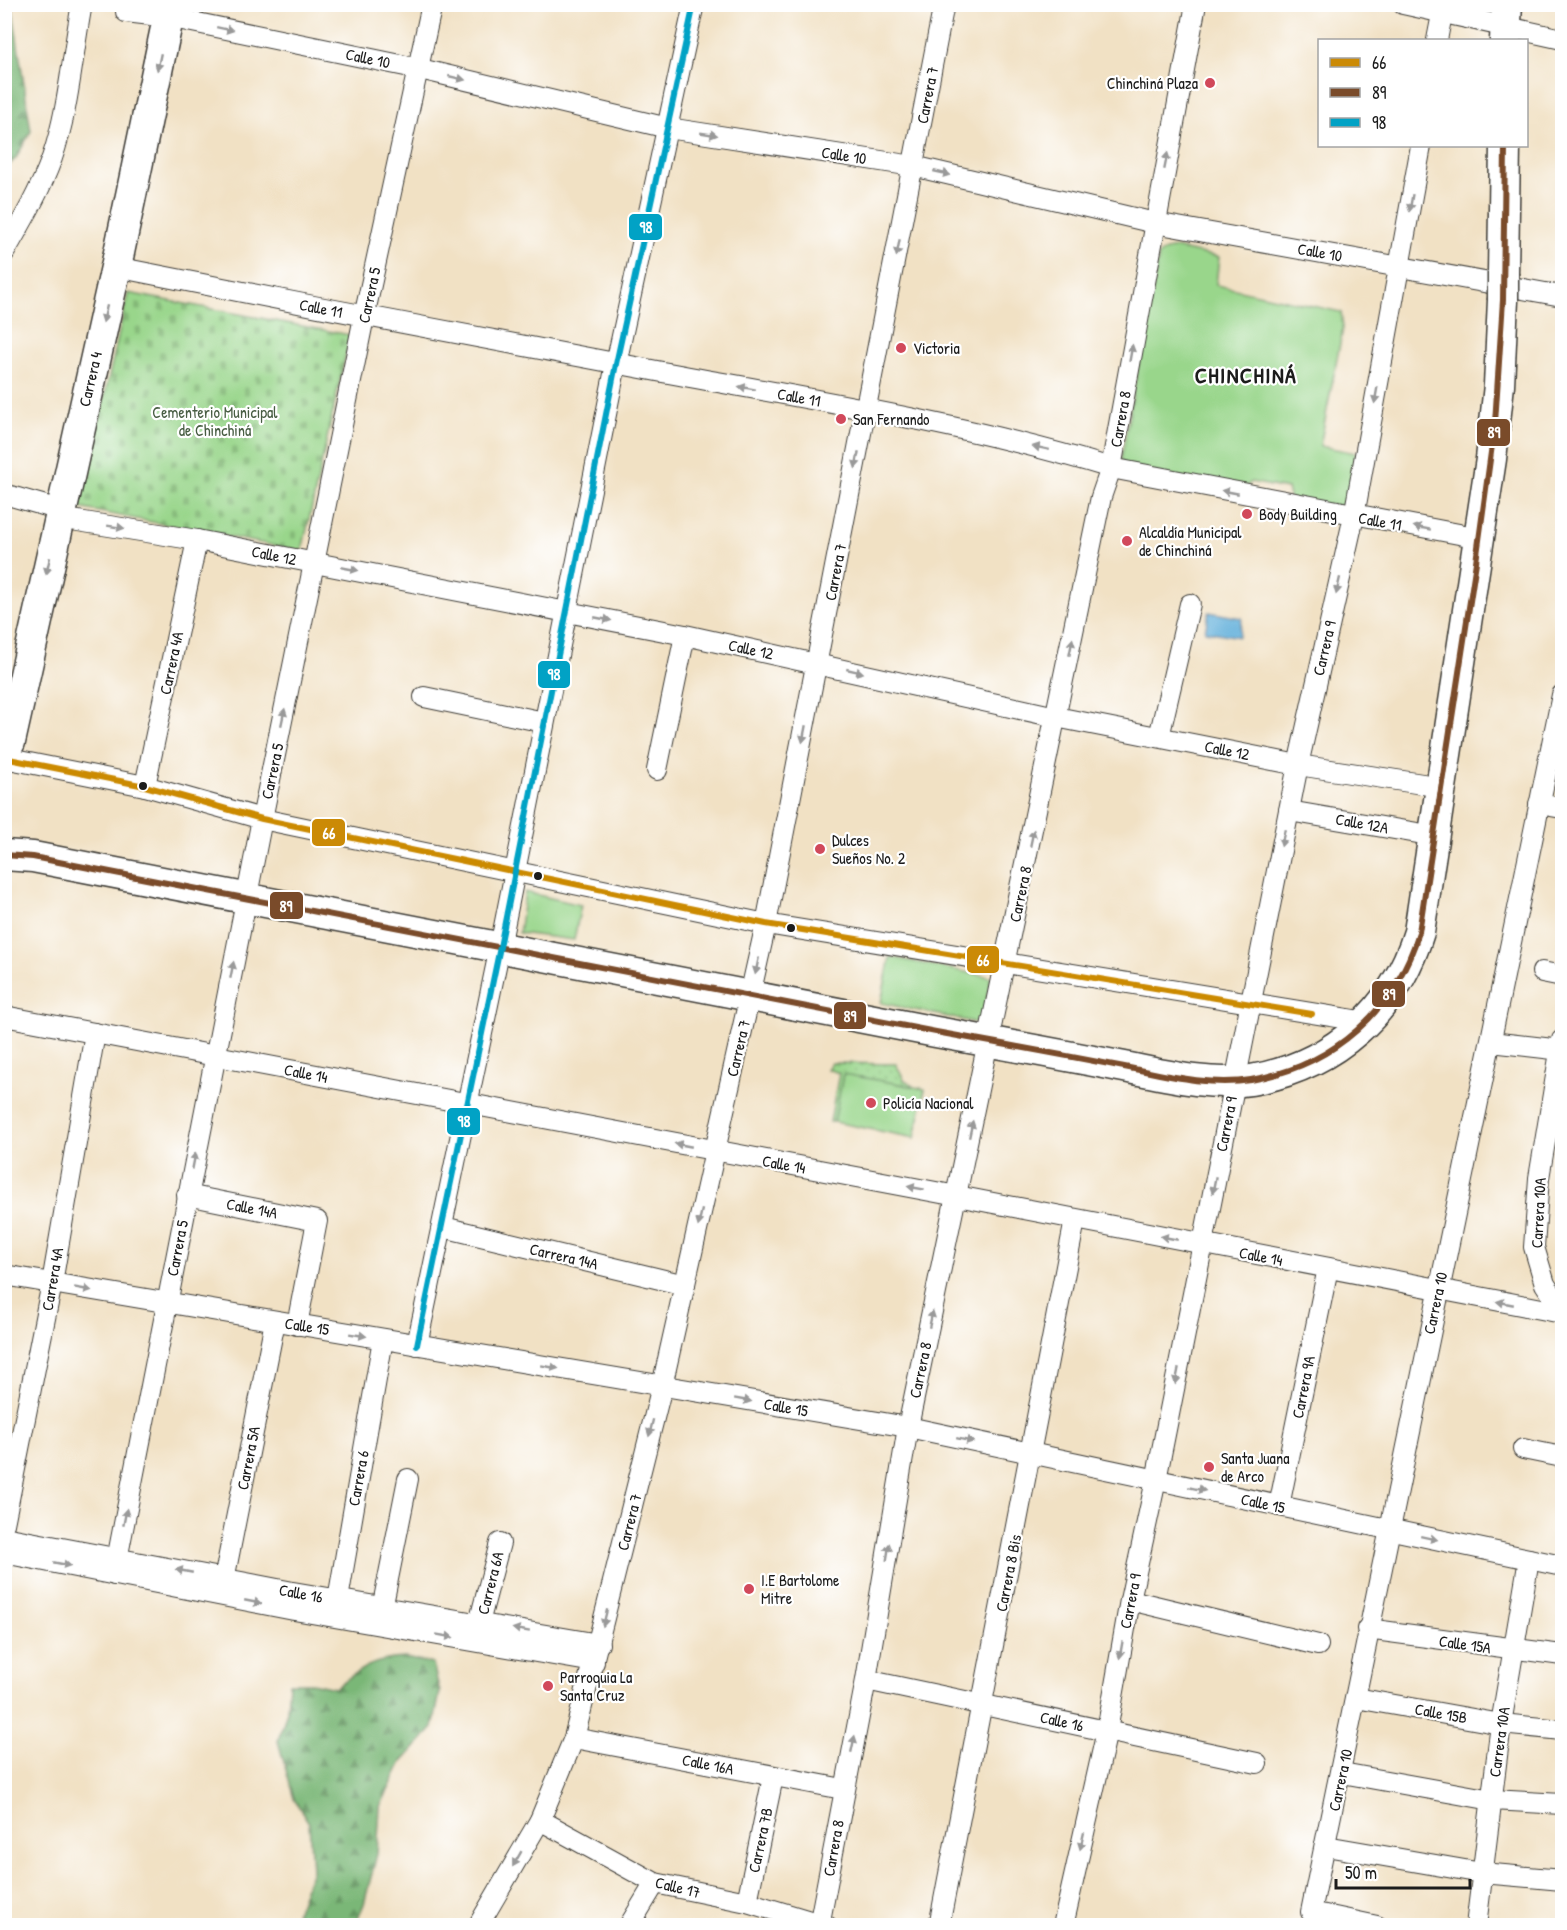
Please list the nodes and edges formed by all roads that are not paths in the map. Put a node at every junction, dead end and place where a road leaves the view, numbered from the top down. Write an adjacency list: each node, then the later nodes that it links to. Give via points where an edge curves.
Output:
1 (82, 4): 19 (street, via 66,105 52,157)
2 (432, 4): 13 (street, Carrera 5)
3 (694, 4): 14 (street)
4 (944, 4): 17 (street, Carrera 7)
5 (1196, 4): 18 (street, Carrera 8, one-way to 5)
6 (1403, 4): 7 (street)
7 (1443, 9): 10 (street); 11 (street)
8 (169, 11): 9 (street, Calle 10); 13 (street, Calle 10, one-way to 13); 21 (main road, Carrera 4, one-way to 21)
9 (126, 12)
10 (1506, 23): 12 (street)
11 (1437, 39)
12 (1563, 39)
13 (420, 69): 14 (street, Calle 10, one-way to 14); 23 (street, Carrera 5)
14 (668, 128): 17 (street, Calle 10, one-way to 17); 24 (street)
15 (1421, 147): 20 (street, Carrera 9, one-way to 20)
16 (1505, 147): 30 (main road, via 1498,394)
17 (913, 166): 18 (street, Calle 10, one-way to 18); 25 (street, Carrera 7, one-way to 25)
18 (1155, 223): 20 (street, Calle 10); 26 (street, Carrera 8, one-way to 18)
19 (4, 253)
20 (1400, 266): 22 (street, Calle 10); 29 (street, Carrera 9, one-way to 29)
21 (116, 267): 23 (street, Calle 11); 28 (main road, Carrera 4, one-way to 28)
22 (1563, 297)
23 (364, 317): 24 (street, Calle 11); 32 (street, Carrera 5)
24 (616, 364): 25 (street, Calle 11, one-way to 24); 34 (street)
25 (867, 410): 26 (street, Calle 11, one-way to 25, via 1055,451); 36 (street, Carrera 7, one-way to 36)
26 (1111, 468): 29 (street, Calle 11, one-way to 26); 39 (street, Carrera 8, one-way to 26, via 1101,497)
27 (4, 494): 28 (street, Calle 12)
28 (59, 514): 31 (street, Calle 12, one-way to 31); 42 (main road, Carrera 4, one-way to 42, via 10,742)
29 (1354, 516): 30 (street, Calle 11, one-way to 29); 44 (street, Carrera 9, one-way to 44)
30 (1480, 538): 47 (main road)
31 (197, 540): 32 (street, Calle 12); 46 (street, Carrera 4A)
32 (316, 563): 34 (street, Calle 12, one-way to 34); 51 (street, Carrera 5, one-way to 32)
33 (1190, 604): 41 (street)
34 (565, 611): 35 (street, Calle 12, one-way to 35); 40 (street)
35 (685, 635): 36 (street, Calle 12); 45 (street)
36 (818, 662): 39 (street, Calle 12, one-way to 39); 56 (street, Carrera 7, one-way to 56)
37 (1563, 695): 48 (street, Carrera 10)
38 (424, 697): 40 (street)
39 (1056, 717): 41 (street, Calle 12); 58 (street, Carrera 8, one-way to 39)
40 (544, 722): 54 (street)
41 (1159, 737): 44 (street, Calle 12)
42 (4, 752)
43 (4, 758): 46 (street)
44 (1298, 765): 47 (street, Calle 12); 50 (street, Carrera 9)
45 (657, 770)
46 (146, 786): 51 (street)
47 (1442, 787): 52 (main road)
48 (1539, 804): 49 (street); 67 (street, Carrera 10)
49 (1563, 808)
50 (1289, 811): 52 (street, Calle 12A); 62 (street, Carrera 9, one-way to 62)
51 (262, 819): 54 (street); 55 (street, Carrera 5)
52 (1435, 836): 64 (main road, via 1412,956 1400,979)
53 (15, 855): 55 (main road)
54 (514, 873): 56 (street); 57 (street)
55 (247, 897): 57 (main road); 69 (street, Carrera 5, one-way to 55)
56 (766, 924): 58 (street); 61 (street, Carrera 7, one-way to 61)
57 (500, 947): 61 (main road); 71 (street)
58 (1006, 963): 62 (street); 66 (street, Carrera 8)
59 (1542, 972): 60 (street)
60 (1563, 976)
61 (750, 997): 66 (main road); 72 (street, Carrera 7)
62 (1249, 1004): 64 (street); 70 (street, Carrera 9)
63 (4, 1016): 65 (street, Calle 14)
64 (1367, 1022): 70 (main road, via 1345,1042 1307,1064)
65 (95, 1033): 69 (street, Calle 14); 80 (street, Carrera 4A)
66 (989, 1041): 70 (main road, via 1164,1074); 74 (street, Carrera 8, one-way to 66)
67 (1491, 1042): 68 (street); 82 (street, Carrera 10)
68 (1562, 1047): 84 (street, Carrera 10A, via 1539,1178 1534,1247 1545,1284)
69 (215, 1056): 71 (street, Calle 14); 73 (street, Carrera 5, one-way to 69)
70 (1235, 1082): 77 (street, Carrera 9, one-way to 77)
71 (468, 1104): 72 (street, Calle 14, one-way to 71); 76 (street)
72 (715, 1151): 74 (street, Calle 14, one-way to 72); 81 (street, Carrera 7, one-way to 81)
73 (187, 1195): 83 (street, Carrera 5); 86 (street, Calle 14A, via 317,1221)
74 (957, 1196): 75 (street, Calle 14); 90 (street, Carrera 8, one-way to 74)
75 (1075, 1220): 77 (street, Calle 14, one-way to 75); 92 (street, Carrera 8 Bis)
76 (443, 1227): 81 (street, Carrera 14A); 88 (street)
77 (1203, 1245): 78 (street, Calle 14); 95 (street, Carrera 9, one-way to 95)
78 (1328, 1268): 82 (street, Calle 14); 96 (street, Carrera 9A)
79 (4, 1275): 80 (street, Calle 15)
80 (52, 1283): 83 (street, Calle 15, one-way to 83); 97 (street, Carrera 4A)
81 (685, 1285): 89 (street, Carrera 7)
82 (1438, 1290): 84 (street, Calle 14, one-way to 82); 98 (street, Carrera 10)
83 (166, 1303): 85 (street, Calle 15); 104 (street, Carrera 5, one-way to 83)
84 (1563, 1312)
85 (275, 1321): 86 (street, Calle 15); 105 (street, Carrera 5A)
86 (297, 1325): 87 (street, Calle 15, one-way to 87)
87 (382, 1339): 88 (street, Calle 15); 107 (street, Carrera 6)
88 (417, 1345): 89 (street, Calle 15, one-way to 89)
89 (662, 1386): 90 (street, Calle 15, one-way to 90); 113 (street, Carrera 7, one-way to 113)
90 (908, 1427): 92 (street, Calle 15, one-way to 92); 115 (street, Carrera 8, one-way to 90)
91 (1523, 1449): 93 (street)
92 (1031, 1454): 95 (street, Calle 15); 117 (street, Carrera 8 Bis)
93 (1563, 1457)
94 (408, 1479): 108 (street)
95 (1156, 1480): 96 (street, Calle 15, one-way to 96); 106 (street, Carrera 9)
96 (1279, 1506): 98 (street, Calle 15)
97 (4, 1524)
98 (1388, 1529): 102 (street, Calle 15, one-way to 102); 110 (street, Carrera 10)
99 (4, 1537): 104 (street, Calle 16)
100 (500, 1543): 109 (street, Carrera 6A)
101 (4, 1553): 104 (street, Calle 16, one-way to 104)
102 (1528, 1559): 103 (street, Calle 15); 112 (street, Carrera 10A)
103 (1563, 1566)
104 (115, 1567): 105 (street, Calle 16)
105 (223, 1587): 107 (street, Calle 16)
106 (1130, 1600): 111 (street); 120 (street, Carrera 9, one-way to 120)
107 (336, 1608): 108 (street, Calle 16)
108 (380, 1616): 109 (street, Calle 16); 113 (street, Calle 16, one-way to 113)
109 (479, 1623): 113 (street, Calle 16, one-way to 109)
110 (1367, 1629): 112 (street, Calle 15A); 116 (street, Carrera 10)
111 (1318, 1645)
112 (1514, 1651): 114 (street, Calle 15A); 118 (street, Carrera 10A)
113 (597, 1653): 121 (street, Carrera 7)
114 (1563, 1655)
115 (866, 1680): 117 (street, Calle 16); 125 (street, Carrera 8, one-way to 115)
116 (1356, 1698): 118 (street, Calle 15B); 123 (street, Carrera 10)
117 (983, 1704): 120 (street, Calle 16); 137 (street, Carrera 8 Bis)
118 (1501, 1724): 119 (street, Calle 15B); 126 (street, Carrera 10A)
119 (1563, 1730)
120 (1107, 1731): 122 (street, Calle 16); 138 (street, Carrera 9, one-way to 138)
121 (574, 1738): 124 (street, Calle 16A); 128 (street, Carrera 7)
122 (1257, 1763)
123 (1342, 1773): 126 (street); 129 (street, Carrera 10)
124 (774, 1777): 125 (street, Calle 16A); 133 (street, Carrera 7B)
125 (843, 1789): 134 (street, Carrera 8)
126 (1492, 1800): 127 (street); 130 (street, Carrera 10A)
127 (1563, 1804)
128 (540, 1820): 132 (street, Calle 17); 135 (street, Carrera 7, one-way to 135)
129 (1326, 1846): 130 (street); 139 (street, Carrera 10, via 1311,1912)
130 (1482, 1873): 131 (street); 140 (street, Carrera 10A)
131 (1563, 1880)
132 (655, 1883): 133 (street, Calle 17); 136 (street)
133 (747, 1902): 134 (street, Calle 17)
134 (822, 1925)
135 (478, 1926)
136 (629, 1926)
137 (939, 1926)
138 (1063, 1926)
139 (1377, 1926)
140 (1476, 1926)

